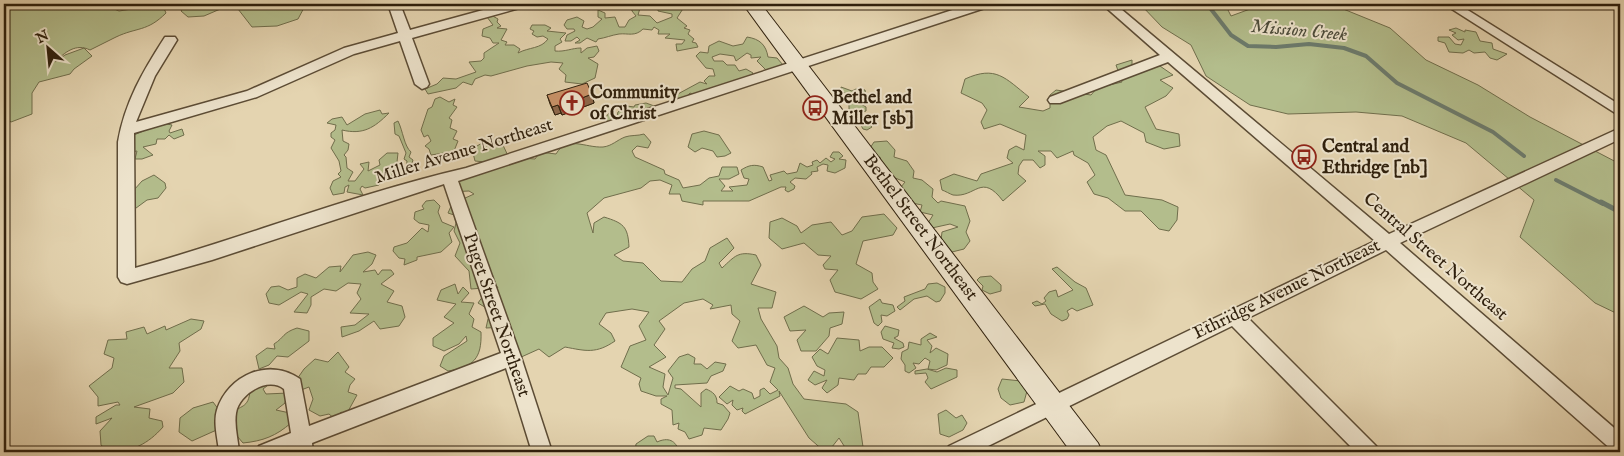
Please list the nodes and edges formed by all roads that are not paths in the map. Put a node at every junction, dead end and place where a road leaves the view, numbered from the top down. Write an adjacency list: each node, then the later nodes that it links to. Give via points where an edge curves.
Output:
1 (394, 4): 7 (street)
2 (518, 4): 7 (street)
3 (752, 4): 10 (street, Bethel Street Northeast)
4 (983, 4): 10 (street, Miller Avenue Northeast)
5 (1108, 4): 9 (street, Central Street Northeast)
6 (1450, 4): 13 (street)
7 (405, 34): 11 (street); 14 (street, via 349,51 252,94)
8 (170, 40): 14 (street, via 136,99)
9 (1170, 56): 12 (street); 17 (street, Central Street Northeast)
10 (797, 64): 16 (street, Miller Avenue Northeast); 20 (street, Bethel Street Northeast)
11 (422, 84)
12 (1055, 100)
13 (1620, 112)
14 (127, 130): 16 (street, Miller Avenue Northeast, via 126,277 212,253)
15 (1620, 133): 17 (street, Ethridge Avenue Northeast)
16 (449, 177): 19 (street, Puget Street Northeast)
17 (1387, 242): 18 (street, Ethridge Avenue Northeast); 22 (street, Central Street Northeast)
18 (1234, 316): 20 (street, Ethridge Avenue Northeast); 28 (street)
19 (512, 357): 21 (street); 25 (street, Puget Street Northeast)
20 (1052, 404): 26 (street, Ethridge Avenue Northeast); 27 (street, Bethel Street Northeast)
21 (303, 445): 23 (street, via 293,386 284,378 269,376 243,388 230,402 226,416); 24 (street)
22 (1620, 445)
23 (229, 452)
24 (266, 452)
25 (542, 452)
26 (956, 452)
27 (1088, 452)
28 (1369, 452)

